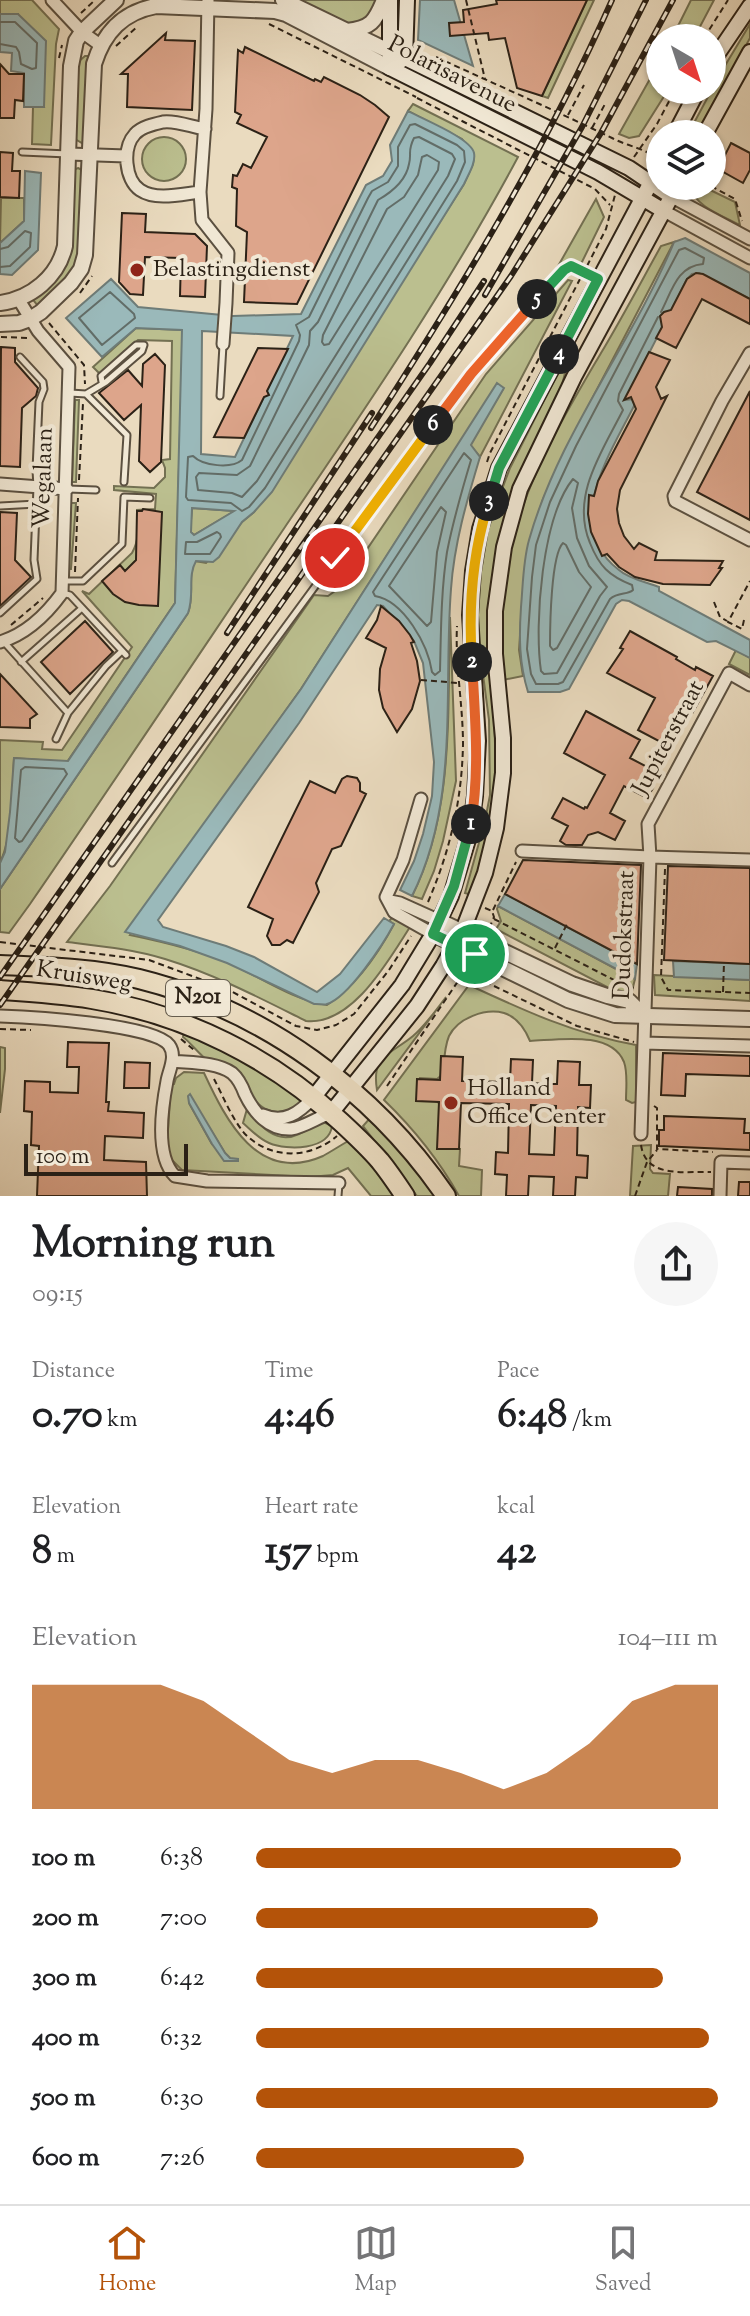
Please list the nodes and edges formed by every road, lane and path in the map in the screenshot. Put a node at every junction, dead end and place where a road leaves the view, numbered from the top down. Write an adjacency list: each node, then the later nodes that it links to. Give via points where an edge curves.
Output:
1 (52, 0): 13 (street)
2 (116, 0): 13 (main road)
3 (283, 0): 12 (main road, Polarisavenue)
4 (387, 0): 12 (main road, via 369,25); 18 (main road)
5 (407, 0): 17 (main road)
6 (466, 0): 23 (path, Polarisavenue, via 485,81)
7 (728, 0): 11 (path)
8 (208, 4): 15 (main road, Polarisavenue, via 139,9); 18 (main road, Polarisavenue, via 286,14); 25 (street)
9 (750, 6): 14 (main road)
10 (262, 21): 20 (path, Polarisavenue)
11 (713, 24)
12 (346, 31): 18 (main road, Polarisavenue)
13 (82, 32): 15 (street); 30 (main road, via 71,66)
14 (726, 41)
15 (100, 45): 31 (main road, via 94,64)
16 (750, 52): 24 (main road)
17 (405, 58): 18 (main road, Polarisavenue); 33 (main road, Polarisavenue)
18 (390, 60): 37 (main road, Polarisavenue)
19 (584, 85): 23 (path)
20 (416, 97)
21 (605, 104): 26 (path)
22 (668, 104): 27 (path)
23 (568, 116): 26 (path, Polarisavenue)
24 (713, 120)
25 (205, 129): 32 (street, via 167,121 149,126 133,135); 35 (street)
26 (592, 129): 27 (path, Polarisavenue)
27 (640, 148): 28 (path, Polarisavenue)
28 (646, 151)
29 (22, 152): 30 (lane)
30 (69, 154): 31 (street); 45 (main road, via 62,261)
31 (89, 155): 32 (street); 47 (main road, via 81,269)
32 (126, 156): 35 (street, via 130,180 141,192)
33 (646, 179)
34 (646, 191): 37 (main road)
35 (200, 192): 49 (street, via 202,220 228,253)
36 (726, 194): 41 (path, via 735,199)
37 (643, 197): 40 (main road, Polarisavenue); 44 (main road)
38 (670, 200): 40 (main road)
39 (688, 200): 42 (street)
40 (664, 211): 43 (street); 94 (main road, via 520,489 504,547 495,611 503,738 496,828)
41 (744, 227)
42 (750, 239)
43 (750, 258)
44 (598, 279): 85 (lane, via 571,266 564,270 471,374); 93 (main road, via 499,468 480,529 470,615 478,741 475,796 470,833)
45 (19, 300): 46 (main road); 47 (street, Wegalaan)
46 (0, 303)
47 (30, 319): 48 (main road); 53 (street, Wegalaan, via 69,367)
48 (0, 324)
49 (223, 344): 55 (lane)
50 (750, 353): 64 (street, via 674,496)
51 (20, 357): 58 (lane, via 44,389 39,402)
52 (102, 382): 52 (lane, via 142,351 144,345 136,345 101,376); 54 (lane)
53 (69, 393): 54 (lane); 59 (street, Wegalaan)
54 (86, 394): 56 (lane, via 127,435)
55 (220, 396)
56 (124, 482)
57 (0, 484): 58 (street)
58 (37, 487): 59 (street); 62 (lane)
59 (67, 489): 60 (lane); 66 (street, Wegalaan)
60 (96, 490)
61 (150, 498): 66 (lane, via 124,497 122,544 83,581)
62 (37, 504): 63 (lane); 69 (lane, via 37,579)
63 (0, 506)
64 (750, 540)
65 (750, 581): 71 (path)
66 (62, 587): 68 (lane); 72 (street, via 47,613)
67 (714, 602): 71 (path)
68 (82, 608): 73 (lane); 77 (lane, via 124,653 106,666)
69 (0, 613)
70 (744, 620): 71 (path, via 742,629)
71 (728, 622)
72 (2, 642): 73 (lane)
73 (21, 662): 77 (lane)
74 (422, 680): 75 (path)
75 (460, 683)
76 (750, 685): 80 (street, Jupiterstraat, via 729,673)
77 (68, 713): 78 (lane)
78 (56, 739)
79 (421, 799): 87 (street, via 386,897)
80 (648, 824): 83 (street, Dudokstraat)
81 (522, 851): 83 (street); 88 (path)
82 (666, 856): 83 (street); 84 (street); 101 (path, Dudokstraat, via 661,977)
83 (650, 857): 99 (street, Dudokstraat)
84 (750, 860)
85 (112, 863)
86 (434, 888): 89 (path)
87 (390, 901): 89 (street); 91 (street, via 394,912)
88 (492, 911)
89 (424, 912): 93 (street)
90 (494, 919): 96 (path)
91 (417, 924): 93 (street); 107 (path, via 354,1014)
92 (567, 924): 96 (path)
93 (436, 928): 94 (main road); 95 (main road); 111 (main road, via 402,985)
94 (463, 930): 95 (main road); 104 (main road, via 572,984 629,1001)
95 (456, 945): 104 (main road, via 568,1000 615,1015); 113 (main road, via 417,1006)
96 (554, 950): 99 (path, via 628,987)
97 (724, 963): 102 (path)
98 (0, 965): 111 (highway, Kruisweg / N201, via 82,969 167,988 255,1023)
99 (645, 989): 101 (path); 104 (street, Dudokstraat)
100 (0, 990): 114 (highway, Kruisweg / N201, via 93,999 153,1013 243,1050)
101 (668, 990): 102 (path)
102 (723, 992): 103 (path)
103 (750, 993)
104 (643, 1015): 106 (main road); 108 (street)
105 (0, 1016): 110 (street, Kruisweg, via 129,1030 165,1041)
106 (750, 1019)
107 (336, 1025)
108 (644, 1043): 109 (street); 112 (path, via 577,1026 466,973); 115 (street)
109 (750, 1046)
110 (172, 1061): 116 (street, via 231,1072); 123 (street, via 162,1152 175,1176)
111 (331, 1073): 113 (highway, N201); 114 (main road)
112 (387, 1086)
113 (350, 1088): 117 (main road); 126 (highway, N201, via 397,1133)
114 (313, 1098): 116 (street, via 282,1119); 117 (highway, N201)
115 (643, 1100): 118 (street); 119 (path, via 657,1108)
116 (255, 1111): 117 (street, via 268,1124 290,1129)
117 (331, 1113): 125 (highway, N201, via 378,1159)
118 (641, 1134): 120 (path)
119 (657, 1149): 120 (path); 122 (path, via 713,1151)
120 (647, 1162): 122 (path, via 658,1169); 127 (path)
121 (750, 1163): 122 (street)
122 (721, 1167): 128 (street)
123 (339, 1183): 124 (lane)
124 (338, 1196)
125 (405, 1196)
126 (446, 1196)
127 (635, 1196)
128 (720, 1196)

